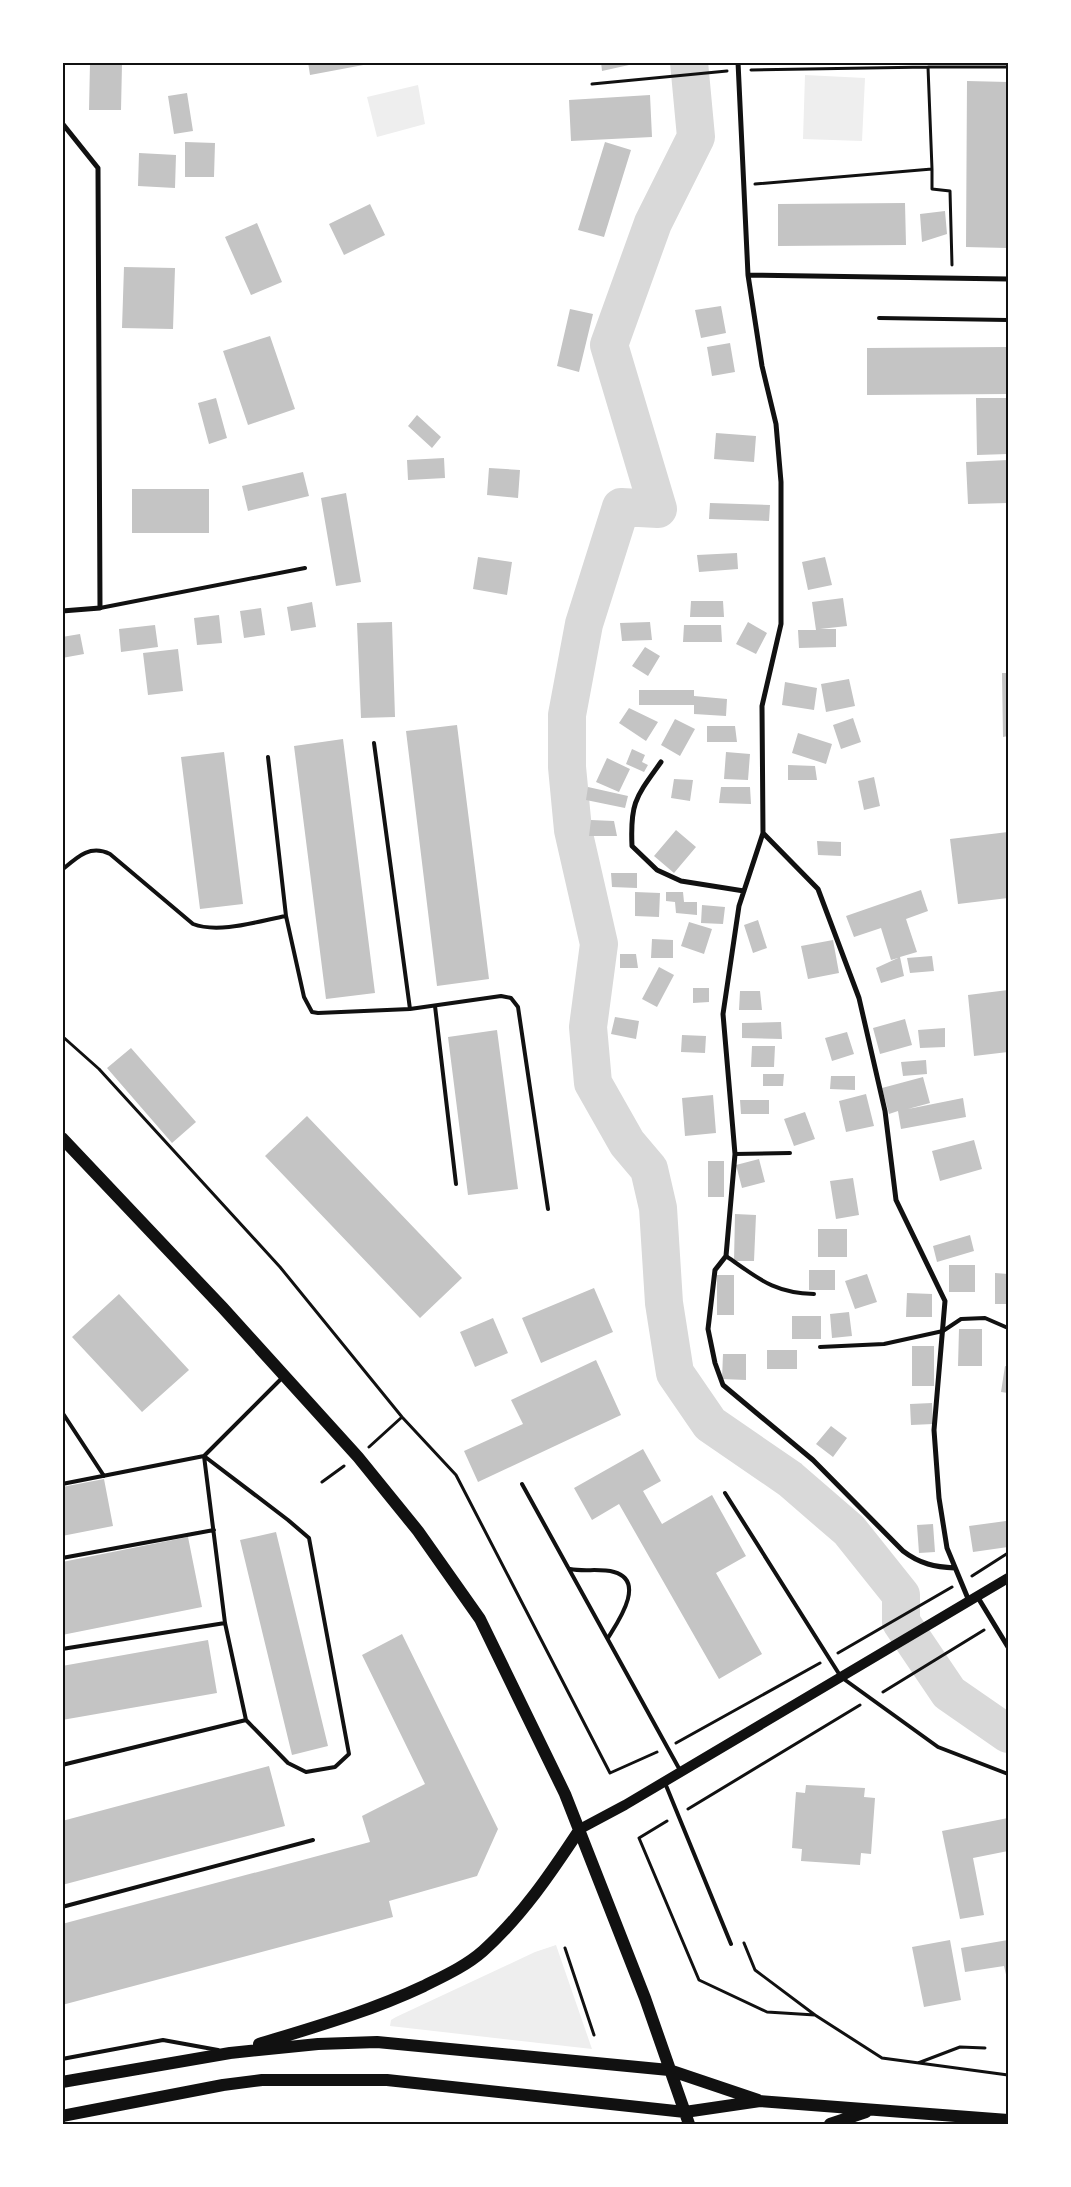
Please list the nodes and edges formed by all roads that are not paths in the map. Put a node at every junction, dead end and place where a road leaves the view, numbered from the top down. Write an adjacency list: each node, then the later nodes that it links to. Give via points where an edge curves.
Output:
1 (738, 62): 3 (street)
2 (62, 123): 8 (street, via 98,168)
3 (748, 275): 4 (street); 13 (street, via 762,366 776,424 782,482 782,624 762,706)
4 (1008, 278)
5 (879, 318): 6 (lane)
6 (1008, 320)
7 (305, 568): 8 (lane)
8 (100, 608): 9 (street)
9 (62, 610)
10 (374, 744): 18 (lane)
11 (268, 757): 16 (lane)
12 (661, 762): 15 (street, via 636,796 631,820 632,846 658,870 681,881)
13 (763, 833): 15 (street); 27 (street, via 818,889 859,998 885,1111 896,1200 945,1301)
14 (62, 870): 16 (lane, via 83,852 104,851 193,924 204,928)
15 (744, 891): 21 (street, via 723,1014)
16 (286, 916): 18 (lane, via 304,997 312,1012)
17 (435, 1006): 18 (lane); 22 (lane); 23 (lane, via 501,996 516,1002)
18 (410, 1009)
19 (62, 1138): 29 (main road)
20 (790, 1153): 21 (lane)
21 (735, 1154): 24 (street)
22 (456, 1184)
23 (548, 1209)
24 (726, 1256): 25 (lane, via 771,1287 797,1294); 38 (street, via 715,1270 708,1329 723,1385 813,1460 909,1555 934,1567)
25 (814, 1294)
26 (1008, 1328): 27 (lane, via 985,1318 961,1319)
27 (943, 1331): 28 (lane, via 884,1344); 38 (street, via 934,1430 939,1498 947,1548)
28 (820, 1347)
29 (284, 1375): 31 (lane); 52 (main road, via 358,1457 418,1531 480,1619)
30 (62, 1412): 32 (lane)
31 (204, 1456): 32 (lane); 36 (lane); 47 (lane, via 309,1538 349,1754 335,1767 306,1772 288,1763)
32 (104, 1476): 33 (lane)
33 (62, 1484)
34 (522, 1484): 39 (lane)
35 (724, 1493): 46 (lane)
36 (214, 1530): 37 (lane); 42 (lane)
37 (62, 1558)
38 (956, 1568): 41 (street)
39 (570, 1569): 43 (lane); 43 (lane, via 614,1572 624,1578 629,1589 628,1603)
40 (1008, 1578): 41 (main road)
41 (973, 1599): 44 (street); 46 (main road)
42 (226, 1623): 45 (lane); 47 (lane)
43 (608, 1638): 49 (lane)
44 (1008, 1647)
45 (62, 1649)
46 (841, 1677): 49 (main road); 50 (lane, via 938,1748)
47 (246, 1720): 48 (lane)
48 (62, 1765)
49 (681, 1772): 51 (main road)
50 (1008, 1774)
51 (664, 1781): 52 (main road); 55 (lane)
52 (580, 1829): 56 (main road, via 526,1906 482,1951 462,1966 407,1994 338,2020); 58 (main road)
53 (314, 1840): 54 (lane)
54 (62, 1907)
55 (731, 1944)
56 (230, 2052): 57 (lane, via 163,2040); 58 (main road, via 377,2042); 59 (main road)
57 (62, 2059)
58 (669, 2070): 60 (main road); 62 (main road)
59 (62, 2082)
60 (760, 2101): 61 (main road); 62 (main road)
61 (871, 2111): 64 (main road); 66 (main road)
62 (685, 2112): 63 (main road, via 387,2080 340,2079 262,2080); 65 (main road)
63 (62, 2116)
64 (1008, 2120)
65 (690, 2124)
66 (830, 2124)

